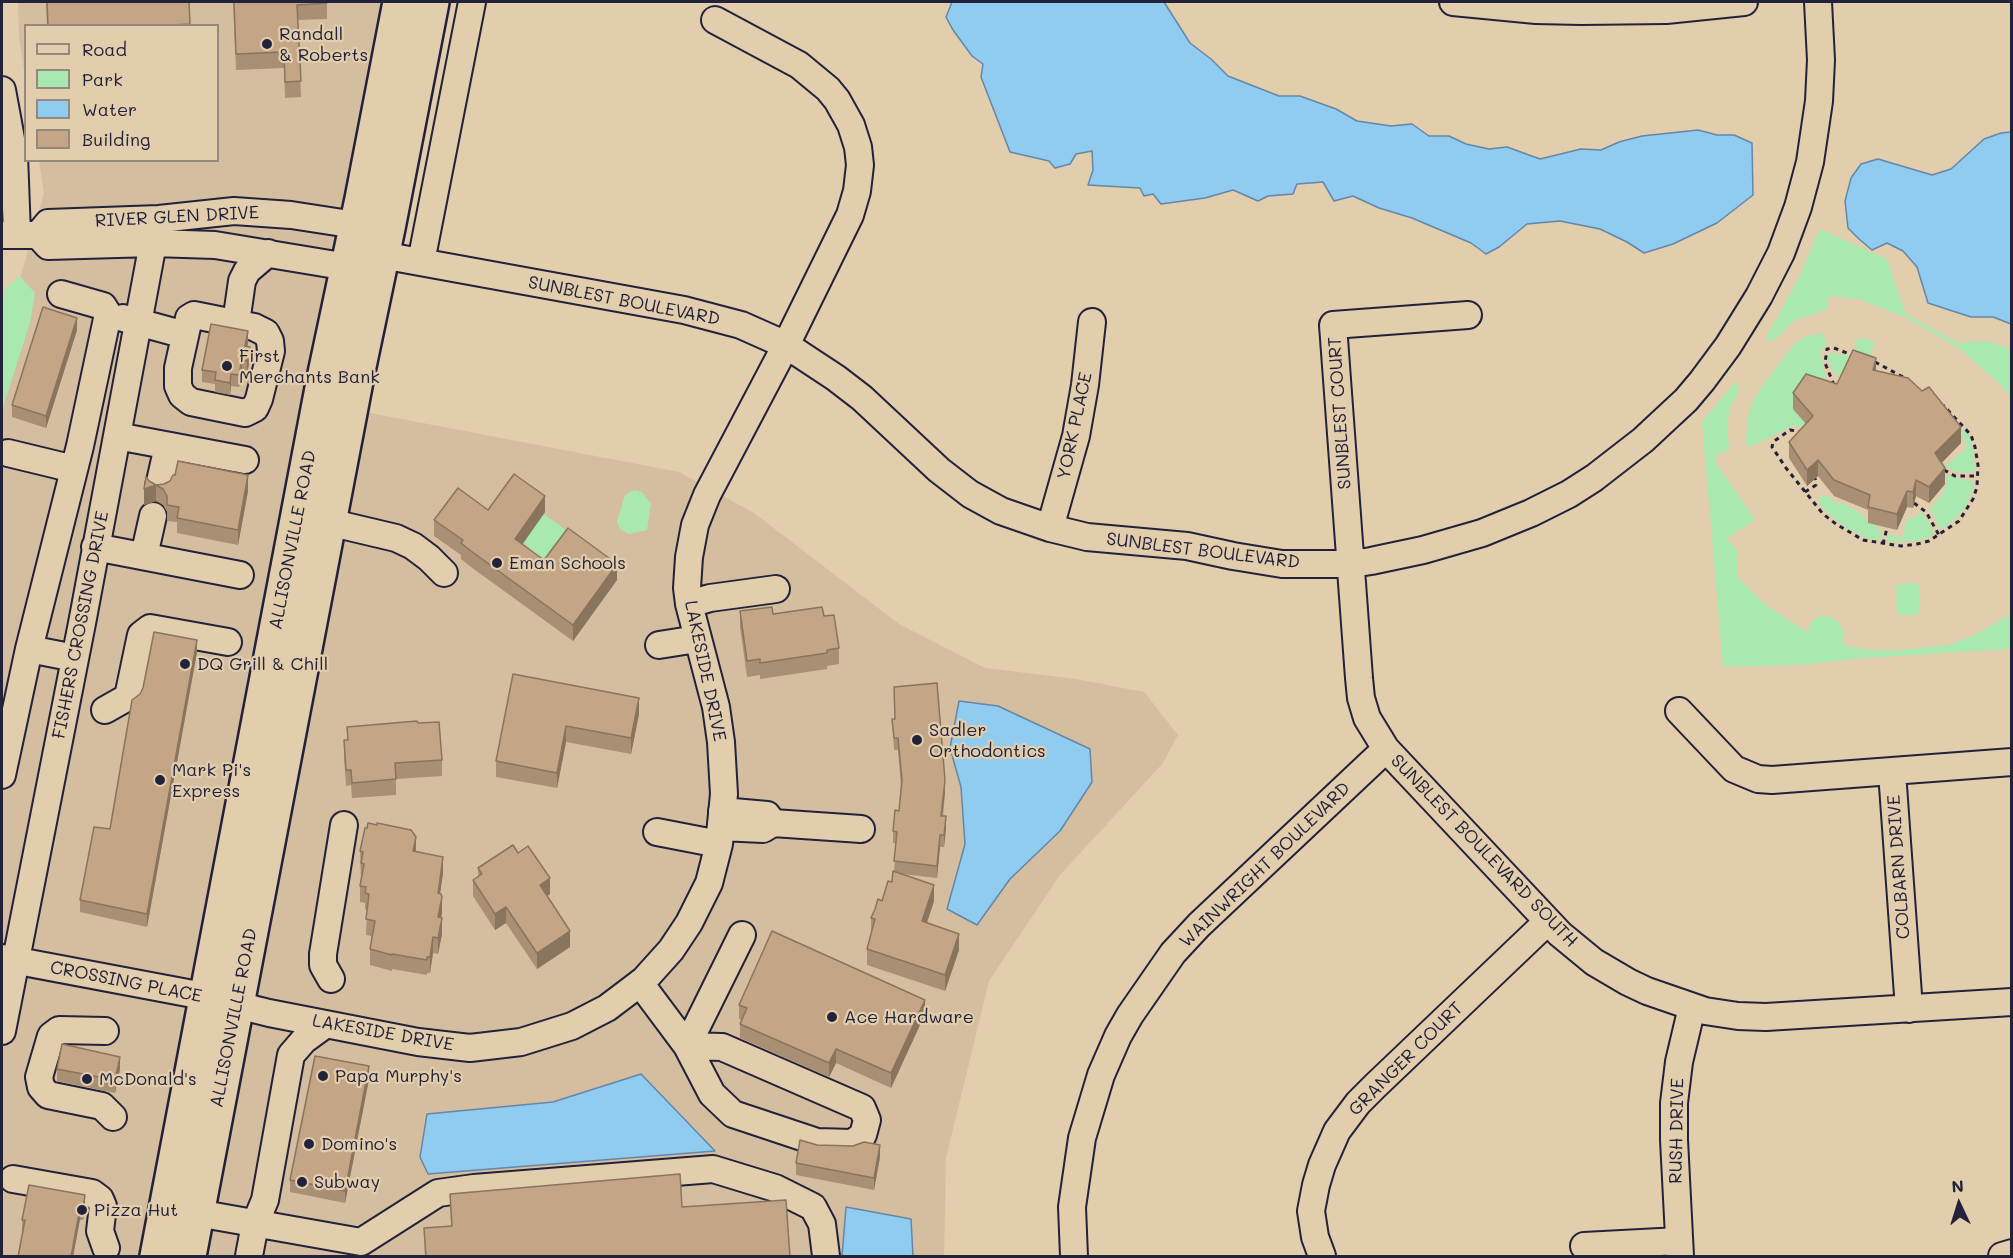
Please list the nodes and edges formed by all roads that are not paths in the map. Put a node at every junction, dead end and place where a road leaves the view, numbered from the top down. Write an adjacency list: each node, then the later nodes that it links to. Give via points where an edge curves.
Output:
1 (400, 2): 12 (main road, ALLISONVILLE ROAD)
2 (432, 2): 14 (main road, ALLISONVILLE ROAD)
3 (472, 2): 15 (street)
4 (1453, 2): 7 (street, via 1536,10)
5 (1744, 2): 7 (street, via 1666,9)
6 (1818, 2): 36 (street, SUNBLEST BOULEVARD, via 1819,101 1810,162 1798,207 1759,296 1702,381 1643,440 1594,478 1550,504 1455,542)
7 (1580, 6)
8 (716, 20): 23 (street, LAKESIDE DRIVE, via 799,65 817,79 846,113 858,147 859,180 850,215)
9 (2, 90): 11 (street, via 14,155)
10 (156, 231): 11 (street, RIVER GLEN DRIVE, via 48,246); 12 (street, RIVER GLEN DRIVE, via 222,212 291,214); 13 (street, RIVER GLEN DRIVE); 19 (street, FISHERS CROSSING DRIVE)
11 (19, 235)
12 (352, 247): 13 (street, RIVER GLEN DRIVE); 14 (street, SUNBLEST BOULEVARD); 62 (main road, ALLISONVILLE ROAD, via 269,665)
13 (268, 253): 21 (street, via 247,271 242,281)
14 (382, 256): 15 (street, SUNBLEST BOULEVARD); 62 (main road, ALLISONVILLE ROAD)
15 (422, 262): 23 (street, SUNBLEST BOULEVARD, via 684,310 741,325)
16 (61, 294): 17 (street, via 103,306)
17 (108, 314): 19 (street); 24 (street)
18 (1468, 315): 36 (street, SUNBLEST COURT, via 1333,325)
19 (138, 322): 22 (street); 25 (street, FISHERS CROSSING DRIVE)
20 (1092, 322): 33 (street, YORK PLACE, via 1076,436)
21 (236, 323): 22 (street, via 194,315 189,318); 22 (street, via 266,333 271,351 259,399 255,408 245,413 191,402 182,395 177,379)
22 (185, 335)
23 (786, 345): 33 (street, SUNBLEST BOULEVARD, via 862,398 970,494 1001,511); 40 (street, LAKESIDE DRIVE, via 695,525 688,564)
24 (88, 411): 25 (street); 29 (street)
25 (118, 427): 26 (street); 34 (street, FISHERS CROSSING DRIVE)
26 (168, 446): 28 (street); 30 (street)
27 (8, 453): 29 (street)
28 (245, 460)
29 (74, 469): 44 (street)
30 (159, 486)
31 (153, 516): 35 (street)
32 (341, 525): 37 (street, via 396,538 413,546)
33 (1050, 528): 36 (street, SUNBLEST BOULEVARD, via 1087,537 1163,542 1282,564)
34 (95, 547): 35 (street); 45 (street, FISHERS CROSSING DRIVE)
35 (144, 556): 38 (street)
36 (1352, 564): 48 (street, SUNBLEST BOULEVARD SOUTH, via 1361,698 1367,718)
37 (444, 573)
38 (240, 575)
39 (776, 589): 40 (street)
40 (689, 604): 41 (street, LAKESIDE DRIVE)
41 (697, 639): 43 (street); 53 (street, LAKESIDE DRIVE, via 716,707 721,742)
42 (228, 642): 46 (street, via 150,628 141,635 128,697)
43 (659, 645)
44 (29, 649): 45 (street); 51 (street)
45 (75, 658): 58 (street, FISHERS CROSSING DRIVE)
46 (105, 710)
47 (1679, 711): 50 (street, via 1734,769 1758,779)
48 (1386, 749): 56 (street, SUNBLEST BOULEVARD SOUTH); 81 (street, WAINWRIGHT BOULEVARD, via 1199,925 1173,953 1130,1015 1101,1075 1082,1138 1072,1207)
49 (2012, 762): 50 (street, COLBARN DRIVE)
50 (1892, 772): 64 (street, COLBARN DRIVE)
51 (2, 775)
52 (344, 825): 59 (street, via 322,965)
53 (721, 827): 54 (street, via 763,829 772,823); 55 (street); 60 (street, LAKESIDE DRIVE, via 709,883 689,923 671,950)
54 (861, 829)
55 (657, 832)
56 (1547, 921): 63 (street, SUNBLEST BOULEVARD SOUTH, via 1594,962 1628,982); 82 (street, GRANGER COURT, via 1375,1086 1337,1131 1322,1165 1311,1212)
57 (742, 935): 68 (street)
58 (8, 959): 62 (street, CROSSING PLACE); 66 (street, FISHERS CROSSING DRIVE)
59 (331, 979)
60 (640, 983): 65 (street, LAKESIDE DRIVE, via 608,1008 572,1026 521,1042 470,1048); 68 (street)
61 (2012, 1002): 64 (street, SUNBLEST BOULEVARD SOUTH)
62 (231, 1003): 65 (street, LAKESIDE DRIVE); 71 (main road, ALLISONVILLE ROAD); 78 (main road, ALLISONVILLE ROAD)
63 (1692, 1007): 64 (street, SUNBLEST BOULEVARD SOUTH, via 1738,1017); 75 (street, RUSH DRIVE, via 1674,1103)
64 (1909, 1010)
65 (326, 1024): 72 (street, via 291,1055 265,1200)
66 (2, 1031)
67 (105, 1031): 69 (street, via 59,1030 51,1036 39,1077 41,1088 48,1095 102,1106)
68 (687, 1046): 68 (street, via 712,1094 733,1114 817,1142 853,1143 863,1135 867,1120 862,1108 722,1047)
69 (113, 1117)
70 (13, 1179): 74 (street, via 92,1193 103,1206 100,1231)
71 (197, 1213): 72 (street); 79 (main road, ALLISONVILLE ROAD)
72 (255, 1224): 76 (street, via 361,1242 438,1193 713,1169 775,1188 813,1207 822,1224); 80 (street)
73 (1584, 1246): 75 (street)
74 (106, 1248)
75 (1679, 1249)
76 (820, 1252)
77 (2012, 1253): 83 (street)
78 (157, 1257)
79 (189, 1257)
80 (249, 1257)
81 (1074, 1257)
82 (1323, 1257)
83 (2002, 1257)

